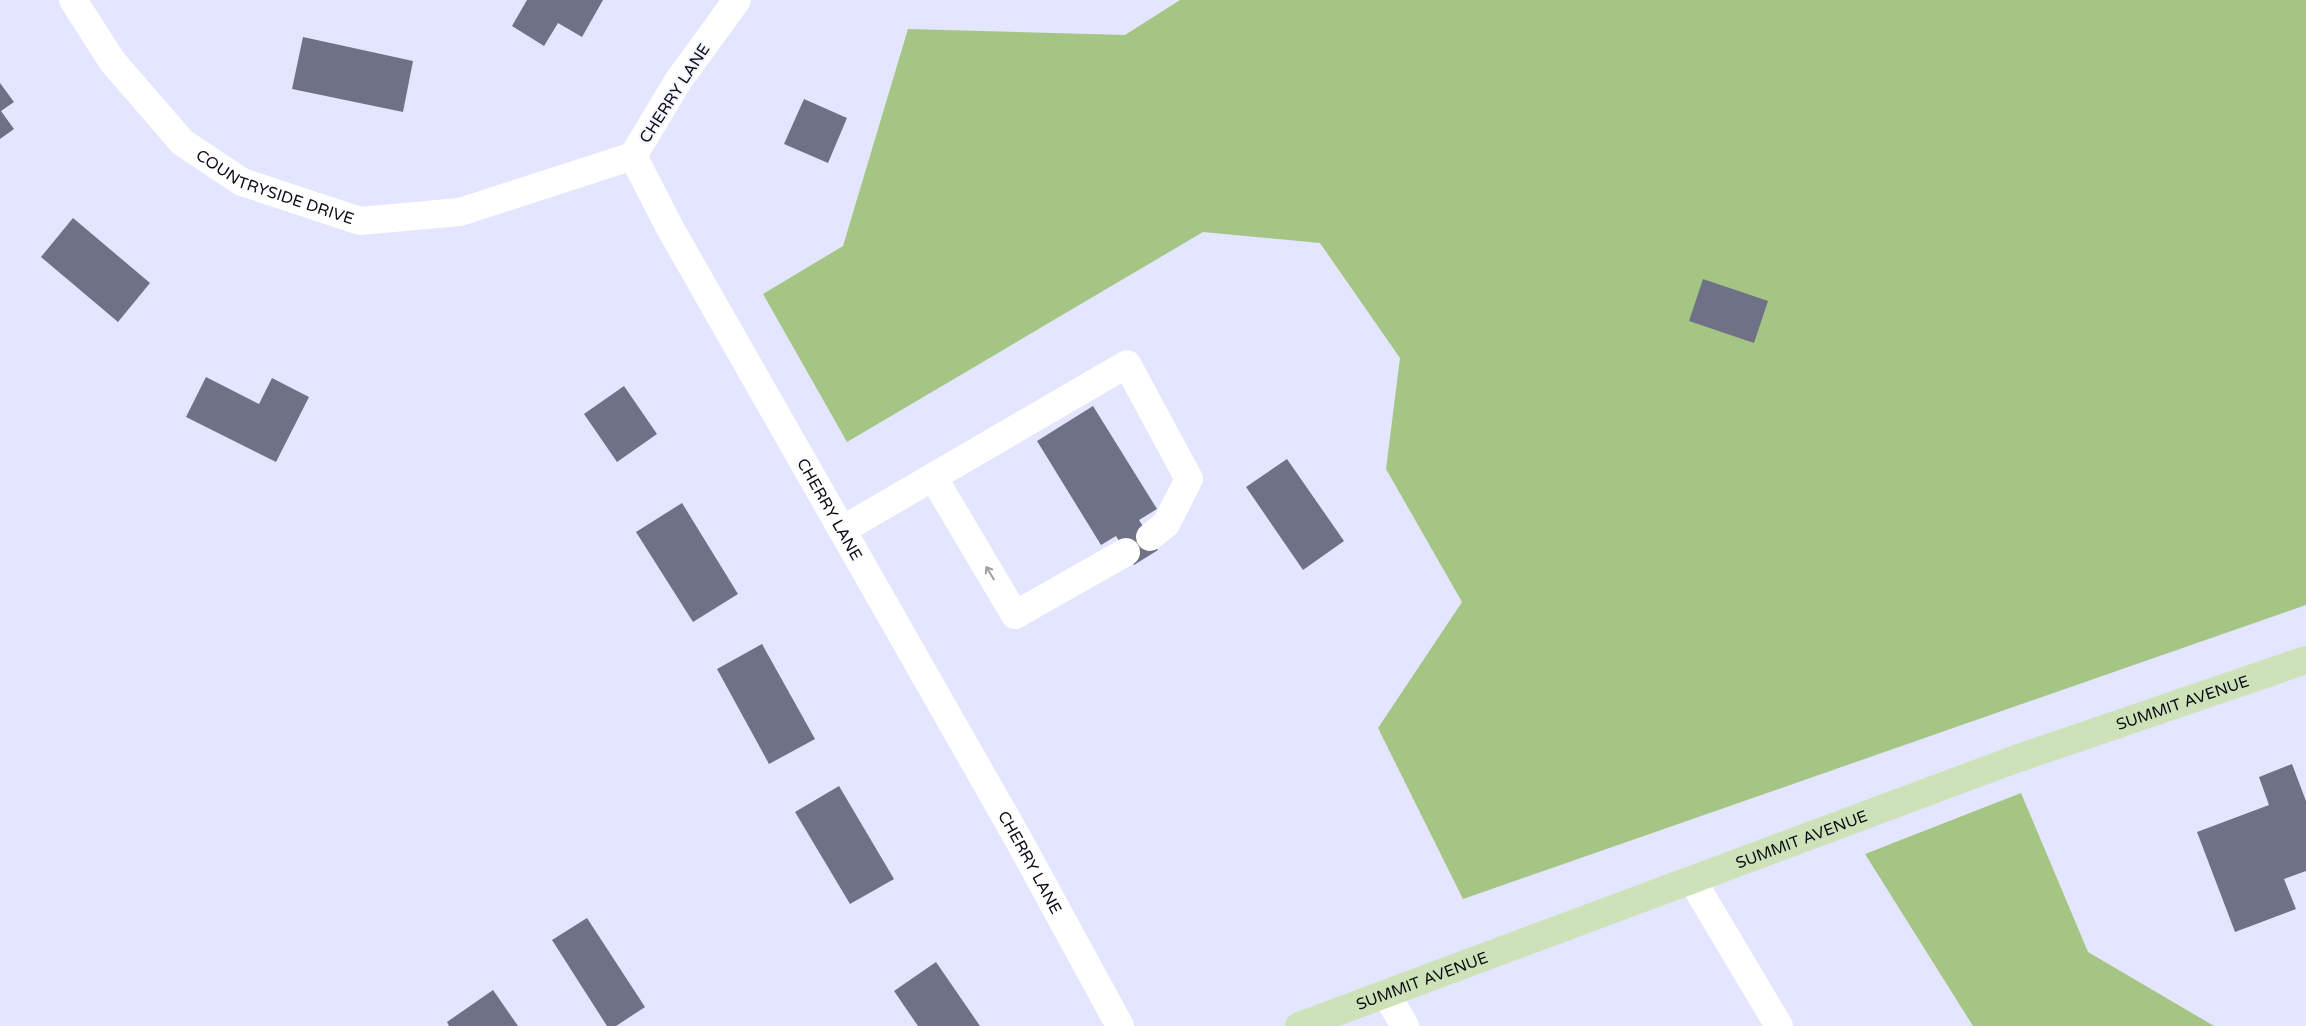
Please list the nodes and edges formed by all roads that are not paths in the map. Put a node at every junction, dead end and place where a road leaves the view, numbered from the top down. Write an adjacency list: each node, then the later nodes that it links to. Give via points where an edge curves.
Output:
1 (73, 0): 3 (street, COUNTRYSIDE DRIVE, via 112,61 182,142 242,182 360,221 460,212)
2 (737, 0): 3 (street, CHERRY LANE, via 678,80)
3 (633, 156): 5 (street, CHERRY LANE)
4 (933, 478): 5 (street); 6 (street, via 1126,364 1189,479 1166,524); 7 (street, one-way to 4, via 1016,615)
5 (842, 530): 11 (street, CHERRY LANE, via 1017,836)
6 (1150, 537)
7 (1126, 552)
8 (2306, 660): 9 (main road, SUMMIT AVENUE, via 2016,759)
9 (1692, 880): 10 (main road, SUMMIT AVENUE); 14 (street)
10 (1386, 994): 12 (main road, SUMMIT AVENUE); 13 (street)
11 (1120, 1026)
12 (1299, 1026)
13 (1406, 1026)
14 (1779, 1026)

